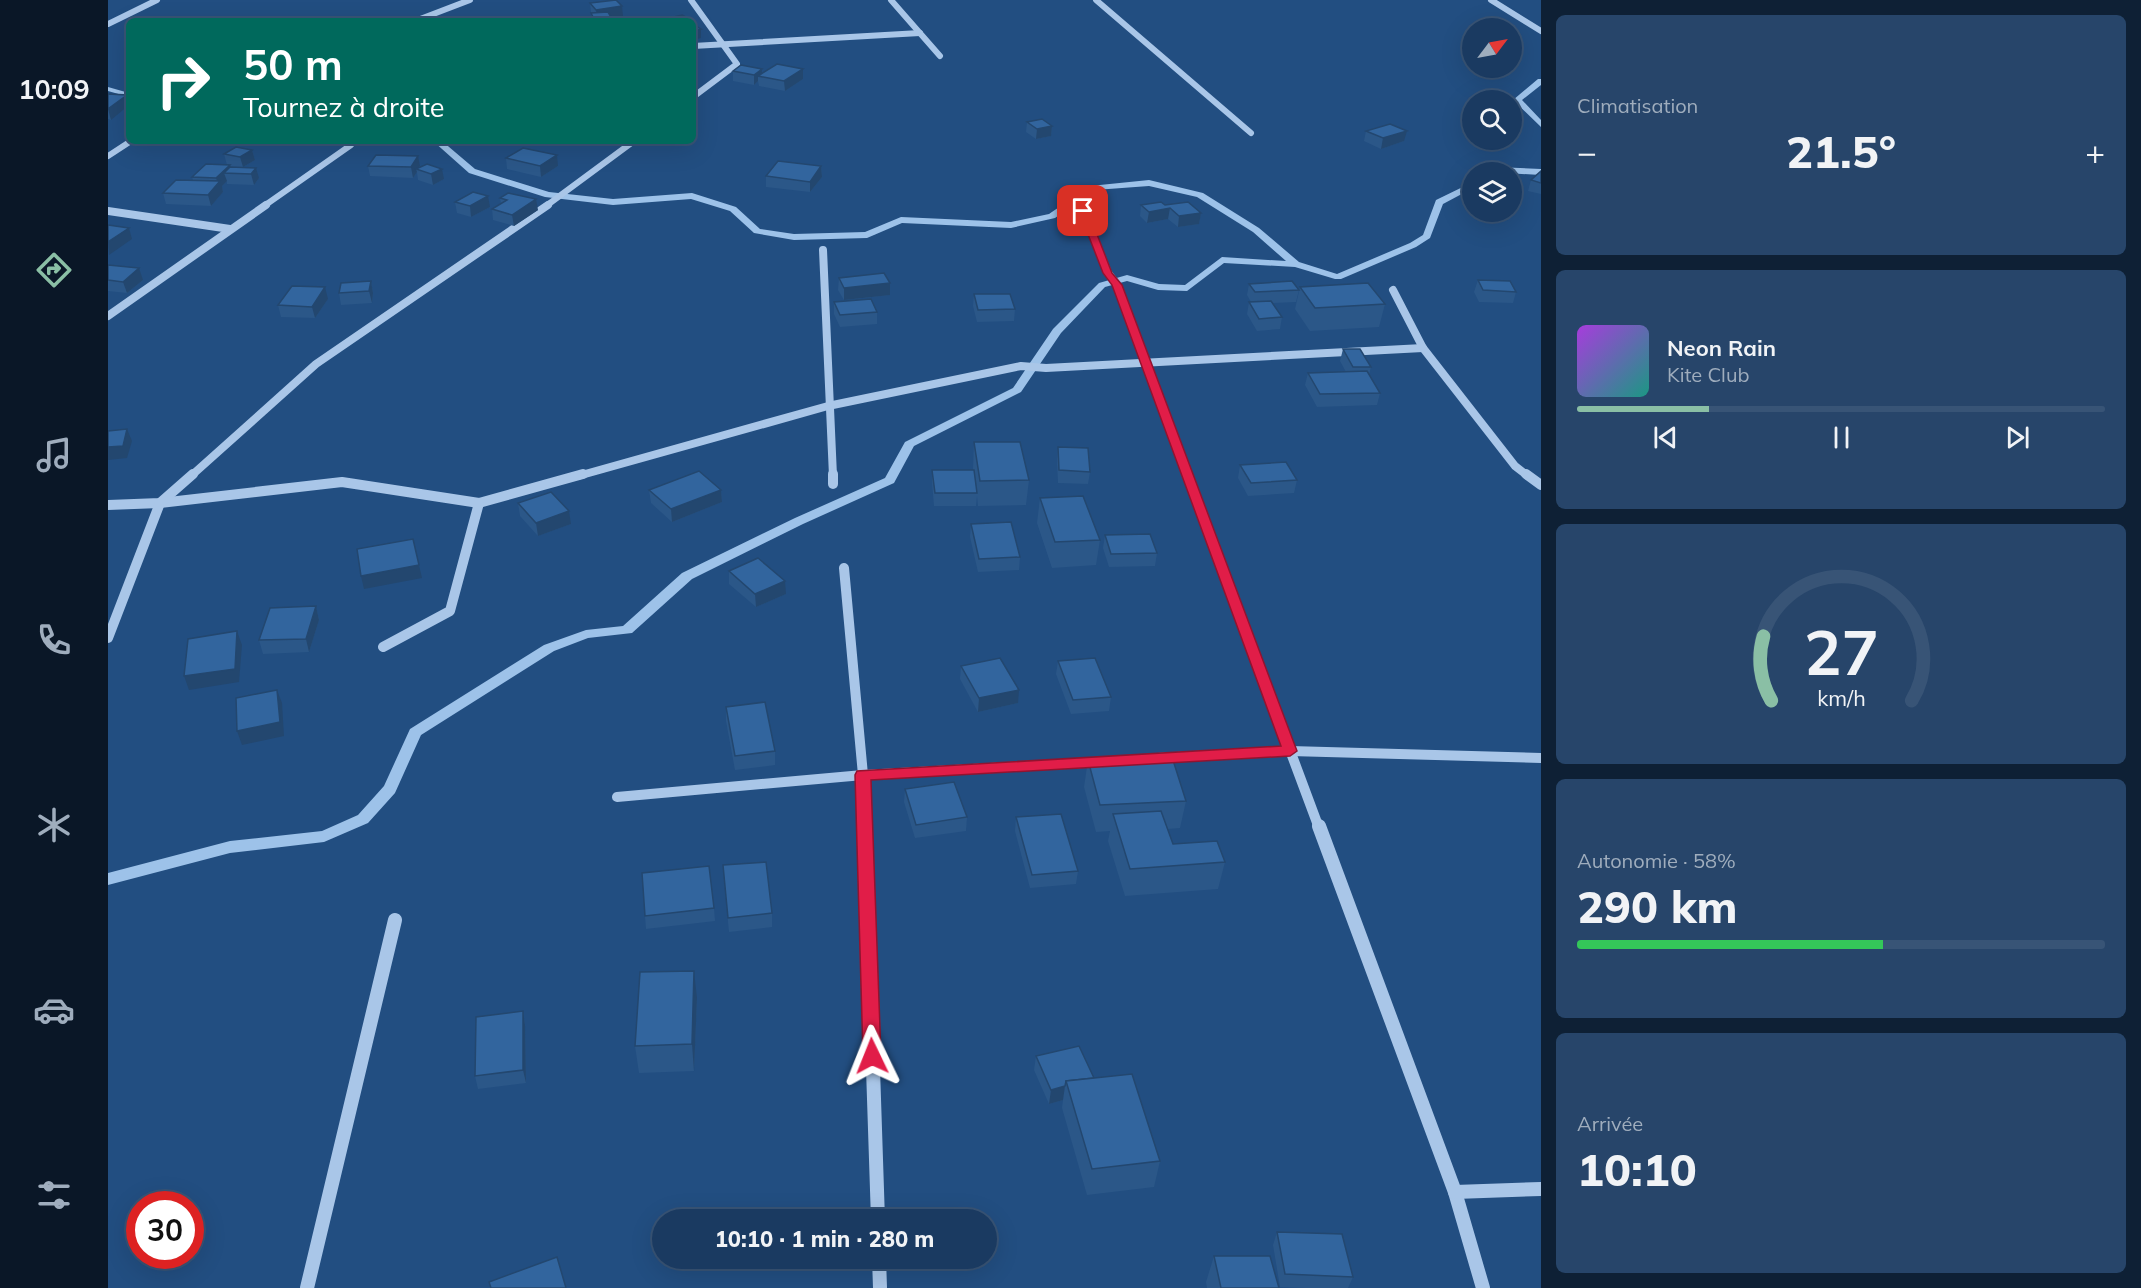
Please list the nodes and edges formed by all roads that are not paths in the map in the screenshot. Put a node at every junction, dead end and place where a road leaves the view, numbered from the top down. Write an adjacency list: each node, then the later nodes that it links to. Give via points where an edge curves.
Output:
1 (158, 0): 8 (street)
2 (470, 0): 7 (street)
3 (691, 0): 11 (street)
4 (891, 0): 10 (street)
5 (1096, 0): 15 (street)
6 (1491, 0): 9 (street)
7 (423, 18)
8 (108, 24)
9 (1541, 31)
10 (920, 33): 11 (street); 13 (street)
11 (723, 45): 12 (street); 14 (street, via 737,64)
12 (696, 46)
13 (940, 56)
14 (696, 95)
15 (1251, 133)
16 (126, 144): 19 (street)
17 (630, 144): 31 (street, via 564,194 316,364)
18 (351, 145): 22 (street)
19 (108, 156)
20 (108, 211): 22 (street)
21 (1083, 211): 27 (street, via 1108,273 1117,285)
22 (230, 229): 25 (street)
23 (823, 250): 28 (street)
24 (1392, 290): 26 (street)
25 (108, 316)
26 (1423, 348): 27 (street); 30 (street, via 1515,466)
27 (1145, 362): 28 (street, via 1021,366); 37 (street)
28 (828, 406): 29 (street); 32 (street)
29 (832, 484)
30 (1541, 485)
31 (160, 503): 32 (street, via 342,482); 33 (street); 35 (street)
32 (479, 503): 36 (street, via 450,611)
33 (108, 505)
34 (844, 568): 41 (street)
35 (108, 638)
36 (383, 647)
37 (1290, 751): 38 (street); 39 (street); 45 (street)
38 (1541, 758)
39 (1148, 759)
40 (1112, 761): 41 (street)
41 (863, 775): 42 (street); 46 (street)
42 (617, 797)
43 (395, 920): 48 (street)
44 (1541, 1189): 45 (street)
45 (1455, 1192): 50 (street)
46 (878, 1209)
47 (879, 1269): 49 (street)
48 (307, 1288)
49 (880, 1288)
50 (1483, 1288)

